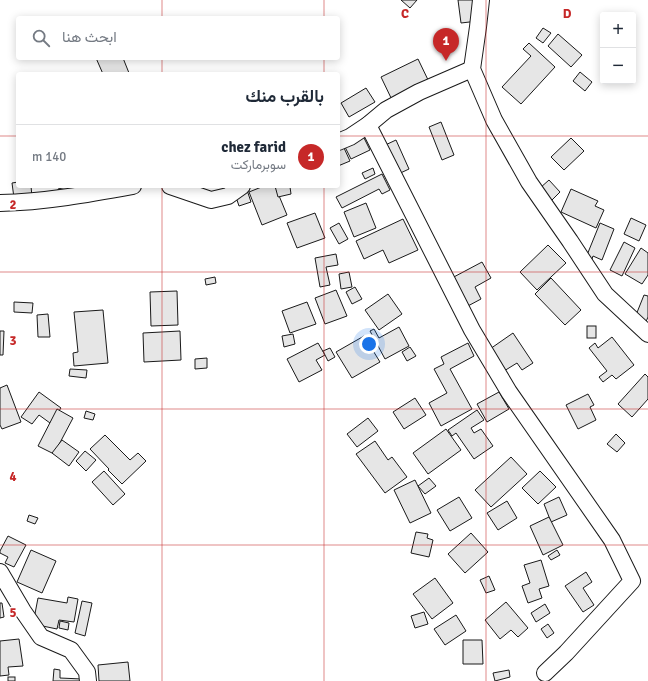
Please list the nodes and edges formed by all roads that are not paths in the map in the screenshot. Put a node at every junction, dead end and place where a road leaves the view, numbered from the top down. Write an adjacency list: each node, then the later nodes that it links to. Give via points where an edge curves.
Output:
1 (481, 0): 2 (street)
2 (472, 69): 3 (street, via 386,110); 9 (street, via 494,120 529,182 605,294)
3 (368, 125): 4 (street); 11 (street, via 472,330 509,392 612,540 632,580)
4 (340, 141)
5 (122, 188): 8 (street, via 91,194)
6 (176, 188): 7 (street, via 211,200 228,196)
7 (239, 188)
8 (0, 203)
9 (648, 334)
10 (0, 572): 12 (street, via 41,637 70,650 87,672)
11 (545, 673)
12 (88, 681)

